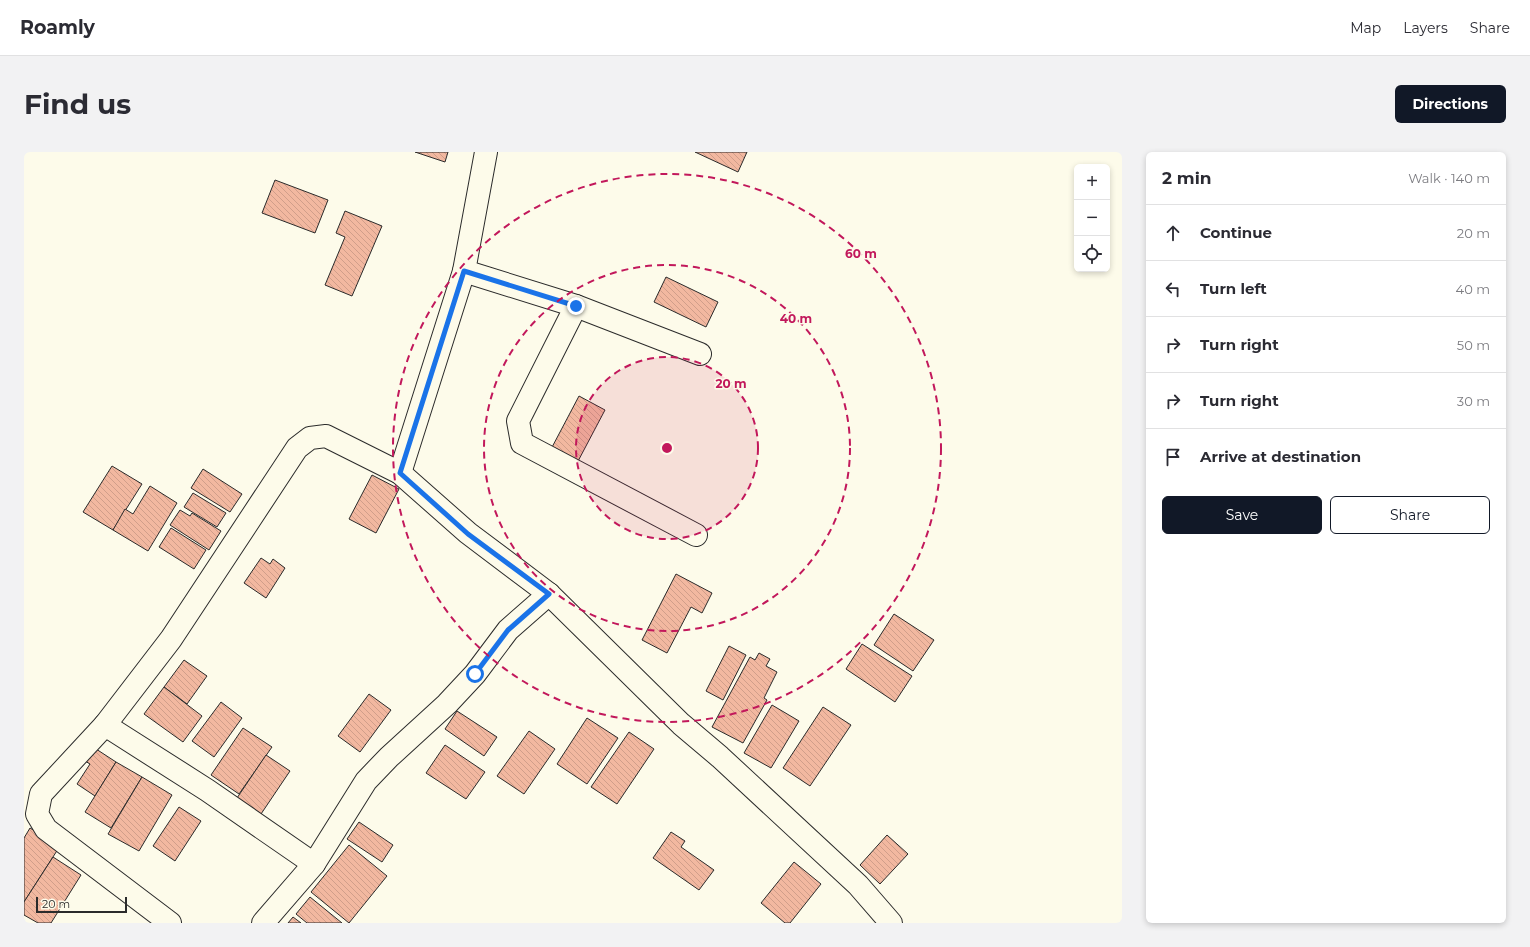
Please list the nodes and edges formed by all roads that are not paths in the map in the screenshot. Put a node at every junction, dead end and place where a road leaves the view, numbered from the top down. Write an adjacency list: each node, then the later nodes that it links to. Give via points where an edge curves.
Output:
1 (486, 152): 2 (street)
2 (464, 271): 3 (street); 5 (street)
3 (576, 306): 4 (street); 6 (street, via 518,421 522,443)
4 (700, 354)
5 (400, 473): 7 (street, via 468,534); 8 (street, via 326,436 310,438 297,448 171,640)
6 (696, 535)
7 (549, 594): 9 (street, via 508,630 475,674 366,781); 12 (street, via 680,724 720,757 858,885)
8 (105, 725): 9 (street, via 207,790); 10 (street, via 41,794 37,814 46,829)
9 (314, 864): 11 (street)
10 (170, 923)
11 (263, 923)
12 (891, 923)

